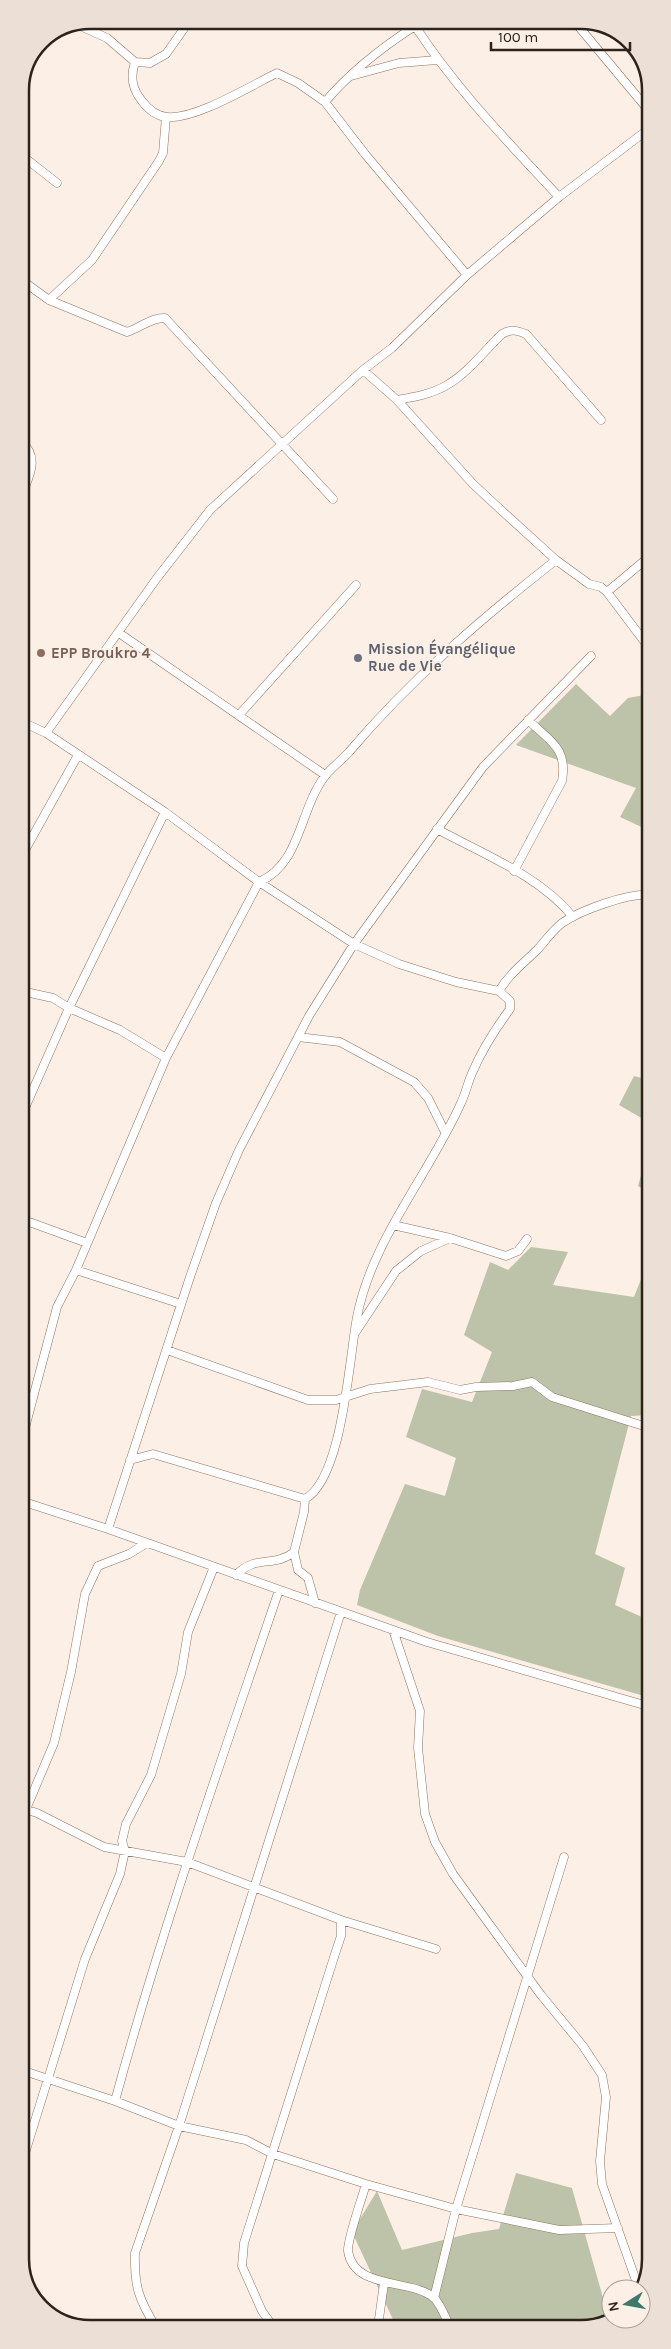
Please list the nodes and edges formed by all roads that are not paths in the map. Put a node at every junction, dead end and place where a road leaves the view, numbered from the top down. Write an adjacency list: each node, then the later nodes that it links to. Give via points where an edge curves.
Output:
1 (87, 29): 7 (street, via 107,38)
2 (184, 29): 7 (street, via 166,54 150,63)
3 (411, 29): 8 (street)
4 (417, 29): 6 (street)
5 (581, 29): 10 (street)
6 (437, 60): 8 (street, via 398,63); 15 (street, via 485,118)
7 (135, 62): 11 (street, via 131,72 134,92 149,110)
8 (346, 77): 9 (street)
9 (325, 102): 11 (street, via 277,73 212,105 184,116); 16 (street)
10 (642, 102)
11 (166, 117): 18 (street, via 163,153 159,161 92,260)
12 (642, 134): 15 (street)
13 (29, 161): 14 (street)
14 (57, 183)
15 (560, 197): 16 (street)
16 (467, 275): 19 (street, via 392,348)
17 (29, 286): 18 (street)
18 (49, 300): 22 (street, via 127,332 157,317 165,318)
19 (363, 370): 20 (street); 22 (street)
20 (397, 400): 21 (street, via 435,391 446,385 502,334 516,330 526,334); 26 (street, via 473,484)
21 (601, 420)
22 (282, 446): 25 (street); 30 (street, via 210,510)
23 (29, 448): 24 (street, via 33,464)
24 (29, 475)
25 (333, 499)
26 (556, 560): 29 (street, via 589,584); 38 (street, via 489,613 375,721 340,763)
27 (642, 563): 29 (street)
28 (356, 585): 33 (street)
29 (607, 592): 31 (street)
30 (119, 633): 33 (street); 36 (street)
31 (642, 638)
32 (591, 656): 34 (street)
33 (239, 715): 38 (street)
34 (528, 720): 40 (street, via 483,767); 42 (street, via 557,748 563,756 564,767 562,781)
35 (29, 725): 36 (street)
36 (46, 733): 37 (street)
37 (78, 754): 39 (street); 41 (street)
38 (325, 775): 43 (street, via 308,804 287,860 271,877)
39 (165, 812): 43 (street); 49 (street)
40 (437, 828): 42 (street); 46 (street)
41 (29, 843)
42 (514, 871): 45 (street, via 560,901)
43 (259, 882): 46 (street); 51 (street)
44 (642, 894): 45 (street)
45 (573, 917): 47 (street, via 552,932 510,973)
46 (354, 944): 47 (street, via 400,964 456,982); 50 (street)
47 (499, 991): 53 (street, via 510,1001 510,1009 474,1069 462,1102)
48 (29, 993): 49 (street, via 53,998)
49 (69, 1008): 51 (street, via 120,1030); 52 (street)
50 (298, 1037): 53 (street, via 340,1042 414,1082 428,1098); 60 (street, via 239,1150 216,1203)
51 (166, 1058): 58 (street)
52 (29, 1099)
53 (445, 1132): 55 (street)
54 (29, 1222): 58 (street)
55 (393, 1225): 56 (street); 61 (street, via 364,1288)
56 (450, 1238): 57 (street, via 506,1256); 61 (street, via 421,1251 396,1271)
57 (527, 1240)
58 (87, 1244): 59 (street)
59 (76, 1270): 60 (street); 64 (street, via 57,1306)
60 (181, 1304): 62 (street)
61 (354, 1333): 63 (street)
62 (167, 1350): 63 (street, via 308,1400 336,1400); 66 (street)
63 (347, 1396): 65 (street, via 370,1389 428,1382 460,1390 532,1382 552,1397); 67 (street, via 331,1459 315,1491)
64 (29, 1401)
65 (642, 1425)
66 (130, 1460): 67 (street, via 153,1454); 69 (street)
67 (305, 1499): 71 (street)
68 (29, 1504): 69 (street)
69 (108, 1529): 70 (street)
70 (147, 1542): 72 (street); 79 (street, via 129,1554 98,1566 85,1594 54,1743)
71 (294, 1552): 73 (street, via 284,1558 244,1566); 75 (street, via 298,1570 308,1578)
72 (214, 1567): 73 (street); 81 (street, via 188,1632 181,1674 151,1775 126,1824 122,1841)
73 (236, 1575): 74 (street)
74 (278, 1590): 75 (street); 83 (street)
75 (315, 1603): 76 (street)
76 (340, 1612): 77 (street); 84 (street)
77 (394, 1630): 78 (street); 87 (street, via 420,1711 418,1748 424,1805 435,1842 453,1874)
78 (642, 1705)
79 (29, 1796)
80 (29, 1811): 81 (street, via 104,1847)
81 (125, 1852): 83 (street); 89 (street, via 120,1874 85,1960)
82 (564, 1857): 87 (street)
83 (187, 1862): 84 (street); 90 (street)
84 (254, 1889): 85 (street); 91 (street)
85 (341, 1920): 86 (street); 93 (street, via 341,1936)
86 (436, 1949)
87 (526, 1975): 95 (street); 96 (street, via 602,2075 606,2096 600,2161 602,2184)
88 (29, 2072): 89 (street)
89 (48, 2077): 90 (street); 92 (street)
90 (115, 2101): 91 (street)
91 (179, 2126): 93 (street, via 246,2140); 100 (street, via 135,2253 134,2275 140,2303)
92 (29, 2140)
93 (273, 2154): 94 (street); 101 (street, via 244,2243 242,2266)
94 (366, 2184): 95 (street); 98 (street, via 348,2250 357,2271)
95 (456, 2209): 96 (street, via 559,2230); 99 (street)
96 (618, 2228): 97 (street)
97 (636, 2279)
98 (384, 2283): 99 (street, via 407,2286); 102 (street)
99 (434, 2298): 103 (street)
100 (151, 2320)
101 (268, 2320)
102 (380, 2320)
103 (446, 2320)

